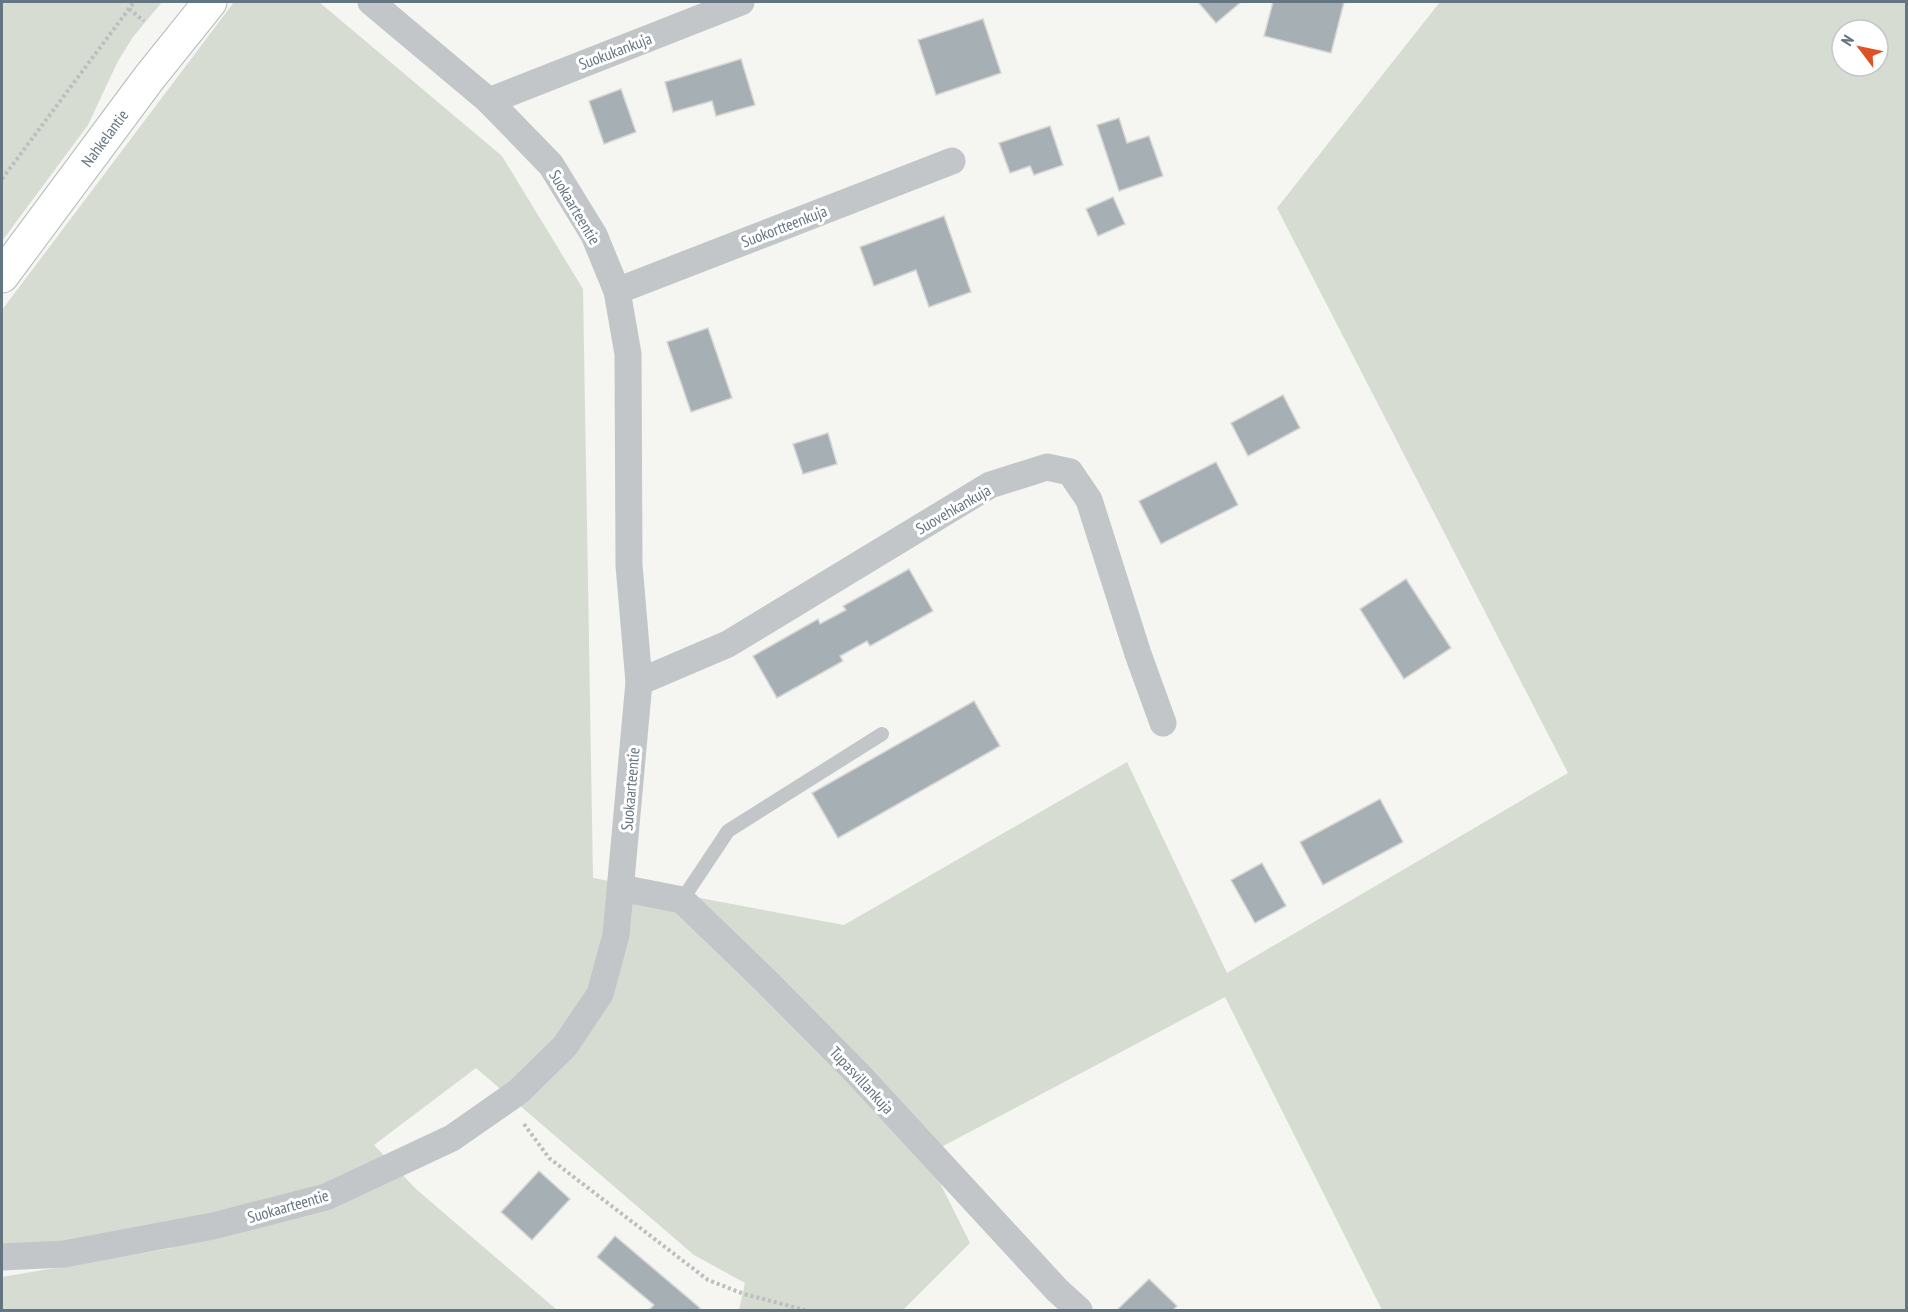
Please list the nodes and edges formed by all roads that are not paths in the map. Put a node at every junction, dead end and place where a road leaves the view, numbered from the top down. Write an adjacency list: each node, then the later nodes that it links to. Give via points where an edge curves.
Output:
1 (210, 2): 6 (main road, Nahkelantie)
2 (371, 2): 4 (street, Suokaarteentie)
3 (741, 2): 4 (street, Suokukankuja)
4 (489, 101): 7 (street, Suokaarteentie, via 551,165 594,235)
5 (952, 161): 7 (street, Suokortteenkuja)
6 (2, 276)
7 (617, 291): 8 (street, Suokaarteentie, via 628,354 629,565)
8 (639, 682): 9 (street, Suovehkankuja, via 728,644 990,486 1047,467 1070,472 1089,500); 11 (street, Suokaarteentie)
9 (1163, 723)
10 (882, 734): 12 (lane, via 728,831)
11 (621, 888): 12 (street); 13 (street, Suokaarteentie, via 616,935 600,994 565,1046 507,1100 452,1138 326,1197 213,1226 64,1254)
12 (682, 900): 14 (street, Tupasvillankuja, via 857,1073)
13 (2, 1257)
14 (1079, 1311)

